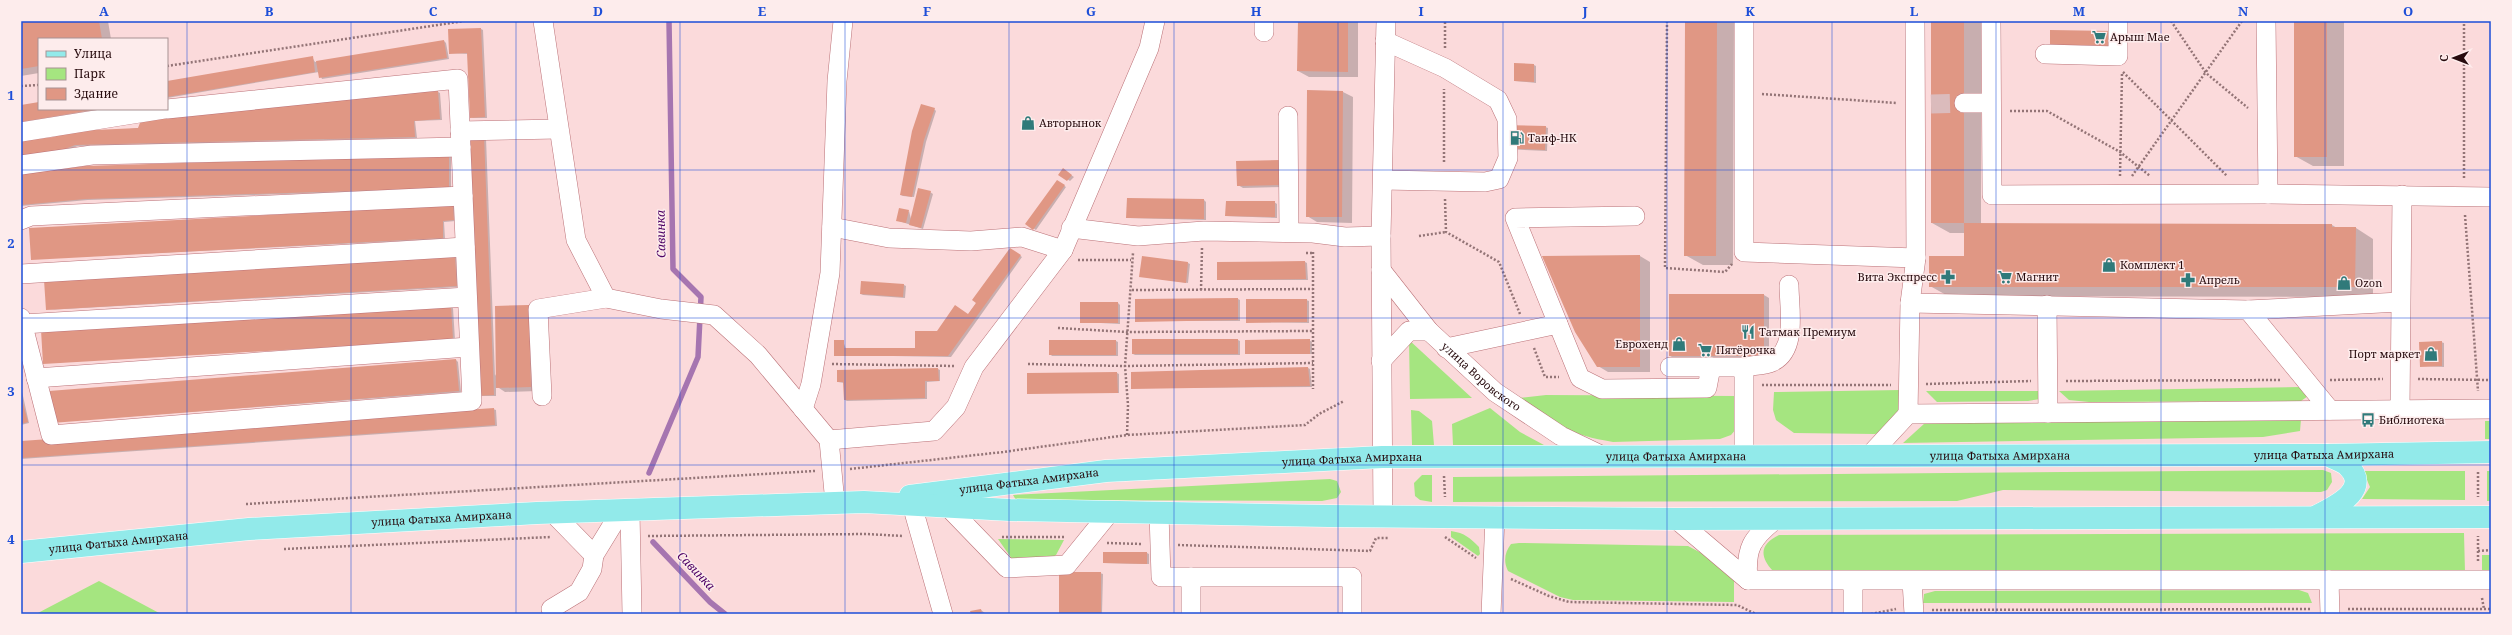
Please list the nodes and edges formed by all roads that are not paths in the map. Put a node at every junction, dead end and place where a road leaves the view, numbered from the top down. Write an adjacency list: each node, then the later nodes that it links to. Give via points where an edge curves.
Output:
1 (543, 21): 17 (street)
2 (842, 21): 28 (street, via 837,81)
3 (1154, 21): 29 (street, via 1149,48)
4 (1386, 21): 10 (street)
5 (1744, 21): 34 (street, via 1744,252)
6 (1915, 21): 34 (street, via 1923,104)
7 (1991, 21): 13 (street)
8 (2118, 21): 11 (street, via 2118,56)
9 (2266, 21): 22 (street)
10 (1385, 41): 21 (street); 21 (street, via 1445,68 1498,100 1507,119 1508,158 1499,179 1485,182)
11 (2045, 54)
12 (1964, 103): 13 (street)
13 (1991, 107): 22 (street, via 1992,195)
14 (168, 109): 19 (street, via 458,79)
15 (160, 110): 18 (street)
16 (1288, 116): 30 (street)
17 (558, 129): 19 (street); 39 (street, via 576,240)
18 (21, 132)
19 (461, 140): 20 (street, via 92,155); 24 (street)
20 (21, 165)
21 (1383, 180): 31 (street)
22 (2268, 194): 23 (street)
23 (2402, 195): 25 (street); 40 (street)
24 (463, 196): 27 (street, via 31,216); 32 (street)
25 (2491, 197)
26 (1635, 216): 45 (street, via 1515,218)
27 (21, 220)
28 (832, 227): 33 (street, via 889,238 971,242 1022,237); 55 (street, via 830,273 811,384)
29 (1070, 228): 30 (street, via 1138,236 1204,231); 33 (street)
30 (1289, 232): 31 (street, via 1313,232 1345,237)
31 (1381, 236): 35 (street)
32 (465, 247): 36 (street); 38 (street)
33 (1060, 255): 61 (street, via 974,367 956,407 934,431)
34 (1916, 258): 41 (street)
35 (1381, 270): 46 (street, улица Воровского); 49 (street)
36 (21, 274)
37 (1789, 285): 52 (street, via 1789,340 1783,354)
38 (467, 297): 44 (street); 47 (street)
39 (606, 298): 54 (street, via 538,309); 55 (street, via 661,309 714,315 758,356)
40 (2400, 302): 43 (street); 58 (street)
41 (1910, 303): 42 (street); 60 (street)
42 (2047, 306): 43 (street); 59 (street)
43 (2248, 310): 57 (street)
44 (22, 321): 53 (street)
45 (1558, 324): 48 (street); 51 (street, via 1580,378 1602,390 1707,388)
46 (1429, 331): 48 (street, улица Воровского); 49 (street, via 1409,331)
47 (469, 347): 53 (street); 53 (street, via 472,401 51,435)
48 (1446, 348): 67 (street, улица Воровского, via 1495,392 1527,415 1561,436)
49 (1381, 361): 66 (street)
50 (1670, 367): 51 (street)
51 (1711, 367): 52 (street)
52 (1744, 375): 64 (street)
53 (36, 378)
54 (542, 396)
55 (803, 409): 61 (street)
56 (2484, 409): 58 (street)
57 (2330, 410): 58 (street); 59 (street)
58 (2400, 410)
59 (2048, 413): 60 (street)
60 (1908, 414): 65 (street)
61 (829, 440): 69 (street)
62 (2484, 452): 63 (main road, улица Фатыха Амирхана)
63 (2327, 454): 65 (main road, улица Фатыха Амирхана); 79 (main road, via 2347,465 2354,477 2354,490 2345,502)
64 (1744, 456): 65 (main road, улица Фатыха Амирхана); 67 (main road, улица Фатыха Амирхана)
65 (1869, 456)
66 (1382, 457): 67 (main road, улица Фатыха Амирхана); 68 (main road, улица Фатыха Амирхана, via 1106,470); 76 (street)
67 (1604, 457)
68 (864, 502): 69 (main road, улица Фатыха Амирхана); 70 (main road, улица Фатыха Амирхана)
69 (835, 503): 72 (main road, улица Фатыха Амирхана)
70 (912, 505): 71 (main road, улица Фатыха Амирхана); 94 (street)
71 (949, 508): 73 (main road, улица Фатыха Амирхана); 73 (street, via 1007,568 1067,566)
72 (625, 511): 74 (main road, улица Фатыха Амирхана); 83 (street); 93 (street)
73 (1110, 512): 75 (main road, улица Фатыха Амирхана)
74 (553, 513): 82 (main road, улица Фатыха Амирхана, via 249,529); 83 (street)
75 (1159, 513): 76 (main road, улица Фатыха Амирхана); 84 (street, via 1161,577)
76 (1383, 517): 77 (main road, улица Фатыха Амирхана)
77 (1495, 517): 80 (main road, улица Фатыха Амирхана); 97 (street)
78 (2485, 517): 79 (main road, улица Фатыха Амирхана)
79 (2312, 518): 81 (main road, улица Фатыха Амирхана)
80 (1676, 519): 81 (main road, улица Фатыха Амирхана); 85 (street)
81 (1776, 519): 85 (street, via 1755,536 1752,542 1747,567)
82 (21, 552)
83 (594, 555): 90 (street, via 592,569 579,592)
84 (1191, 577): 95 (street); 96 (street, via 1352,577)
85 (1748, 580): 88 (street)
86 (2329, 580): 87 (street); 89 (street); 92 (street)
87 (2484, 580)
88 (1853, 581): 89 (street); 98 (street)
89 (1912, 582): 91 (street)
90 (551, 609)
91 (1914, 612)
92 (2330, 612)
93 (632, 614)
94 (943, 614)
95 (1191, 614)
96 (1352, 614)
97 (1491, 614)
98 (1853, 614)

